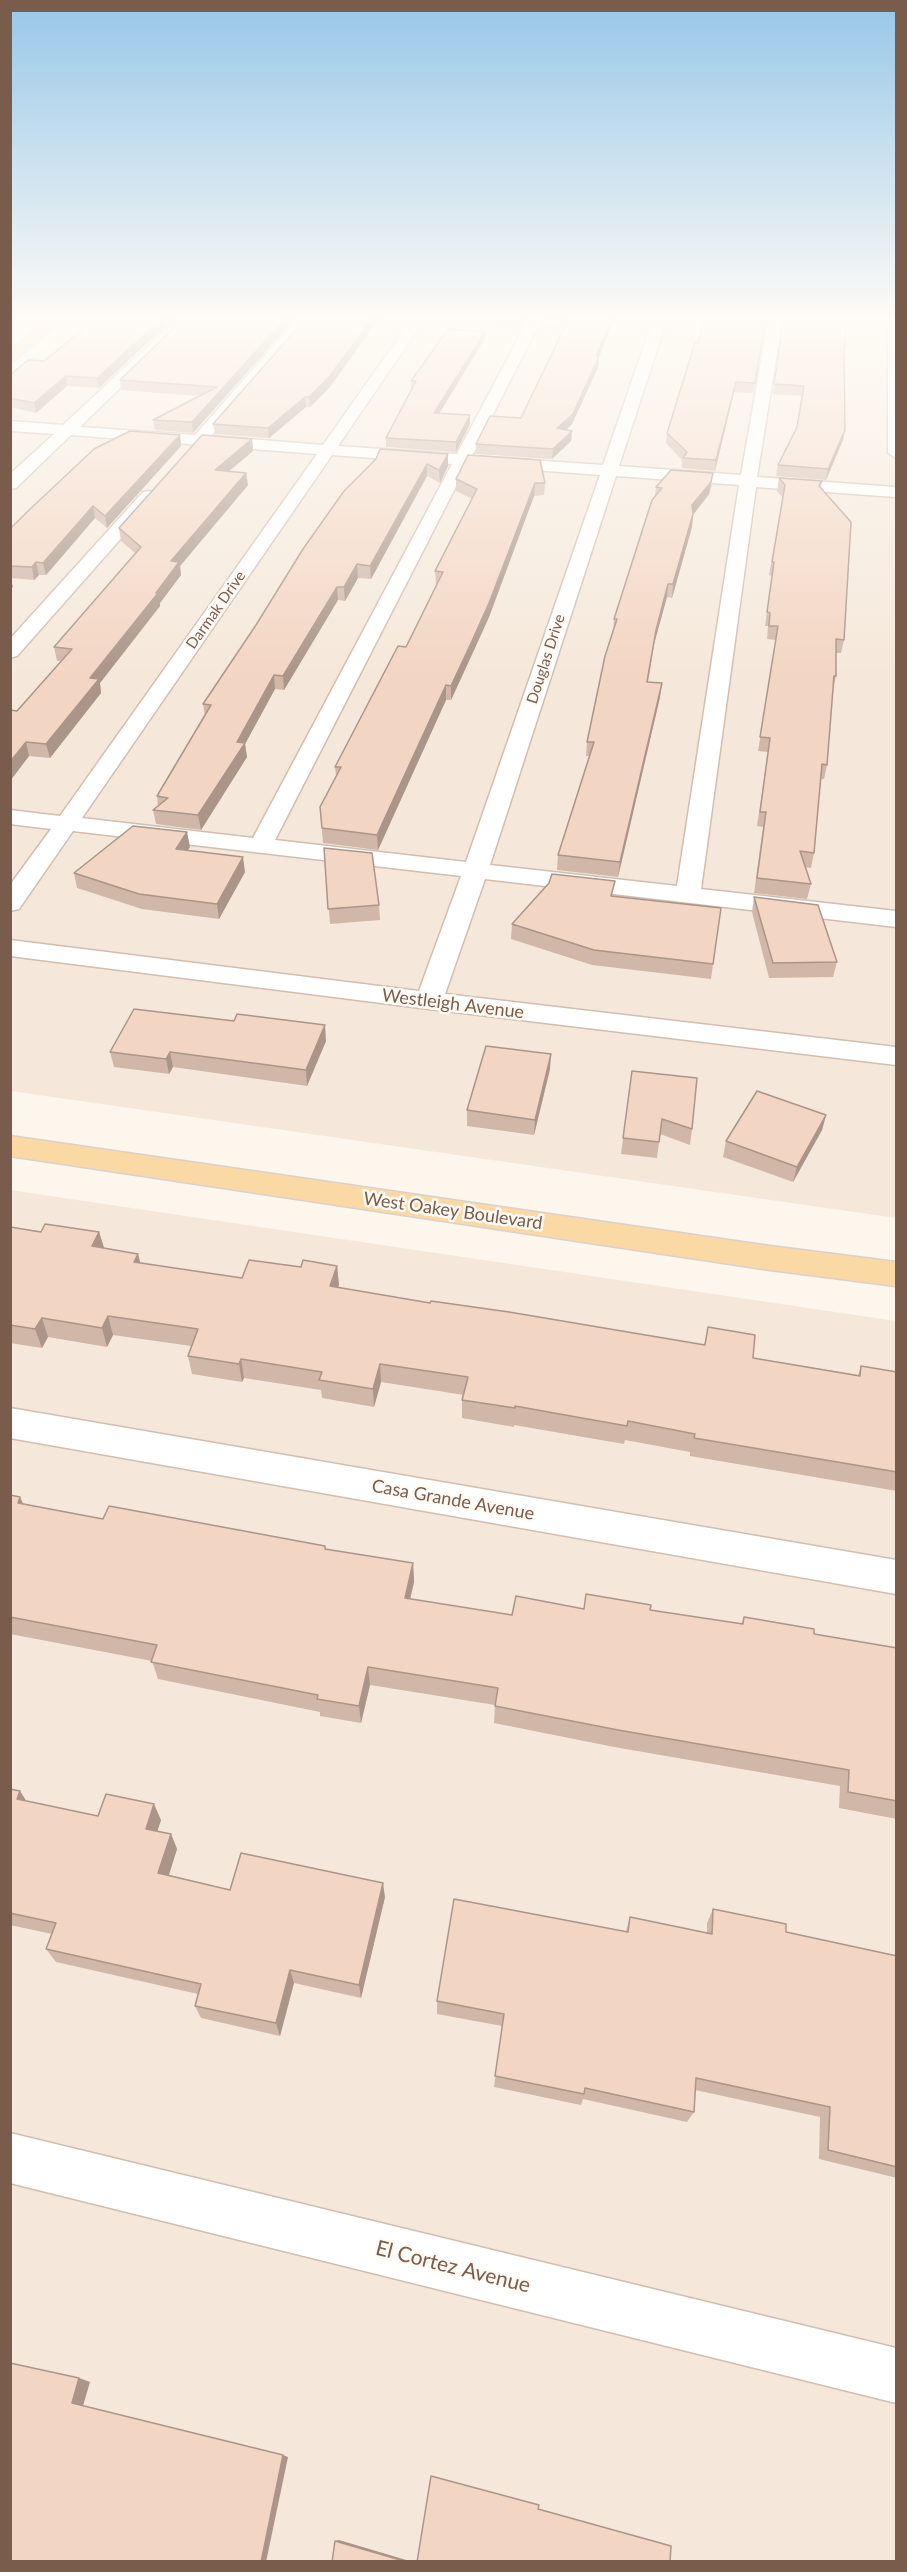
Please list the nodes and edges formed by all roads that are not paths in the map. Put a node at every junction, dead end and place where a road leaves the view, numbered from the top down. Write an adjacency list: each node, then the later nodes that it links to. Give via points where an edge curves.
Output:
1 (62, 436): 16 (street)
2 (148, 436): 9 (street)
3 (203, 436): 9 (street)
4 (338, 436): 10 (street, Darmak Drive)
5 (475, 436): 13 (street)
6 (621, 436): 14 (street, Douglas Drive)
7 (756, 436): 15 (street)
8 (897, 436): 11 (street)
9 (200, 440): 10 (street); 12 (street)
10 (328, 450): 13 (street); 21 (street, Darmak Drive)
11 (897, 453)
12 (184, 458)
13 (463, 460): 14 (street); 22 (street)
14 (609, 471): 15 (street); 23 (street, Douglas Drive)
15 (748, 482): 18 (street); 24 (street)
16 (10, 484)
17 (160, 484): 19 (street)
18 (897, 492)
19 (10, 652)
20 (10, 817): 21 (street)
21 (67, 823): 22 (street); 25 (street, Darmak Drive)
22 (261, 845): 23 (street)
23 (476, 870): 24 (street); 28 (street, Douglas Drive)
24 (688, 894): 26 (street)
25 (10, 904)
26 (897, 919)
27 (10, 948): 28 (street, Westleigh Avenue)
28 (429, 1001): 29 (street, Westleigh Avenue)
29 (897, 1056)
30 (10, 1146): 31 (main road, West Oakey Boulevard)
31 (897, 1274)
32 (10, 1423): 33 (street, Casa Grande Avenue)
33 (897, 1577)
34 (10, 2158): 35 (street, El Cortez Avenue)
35 (897, 2376)

